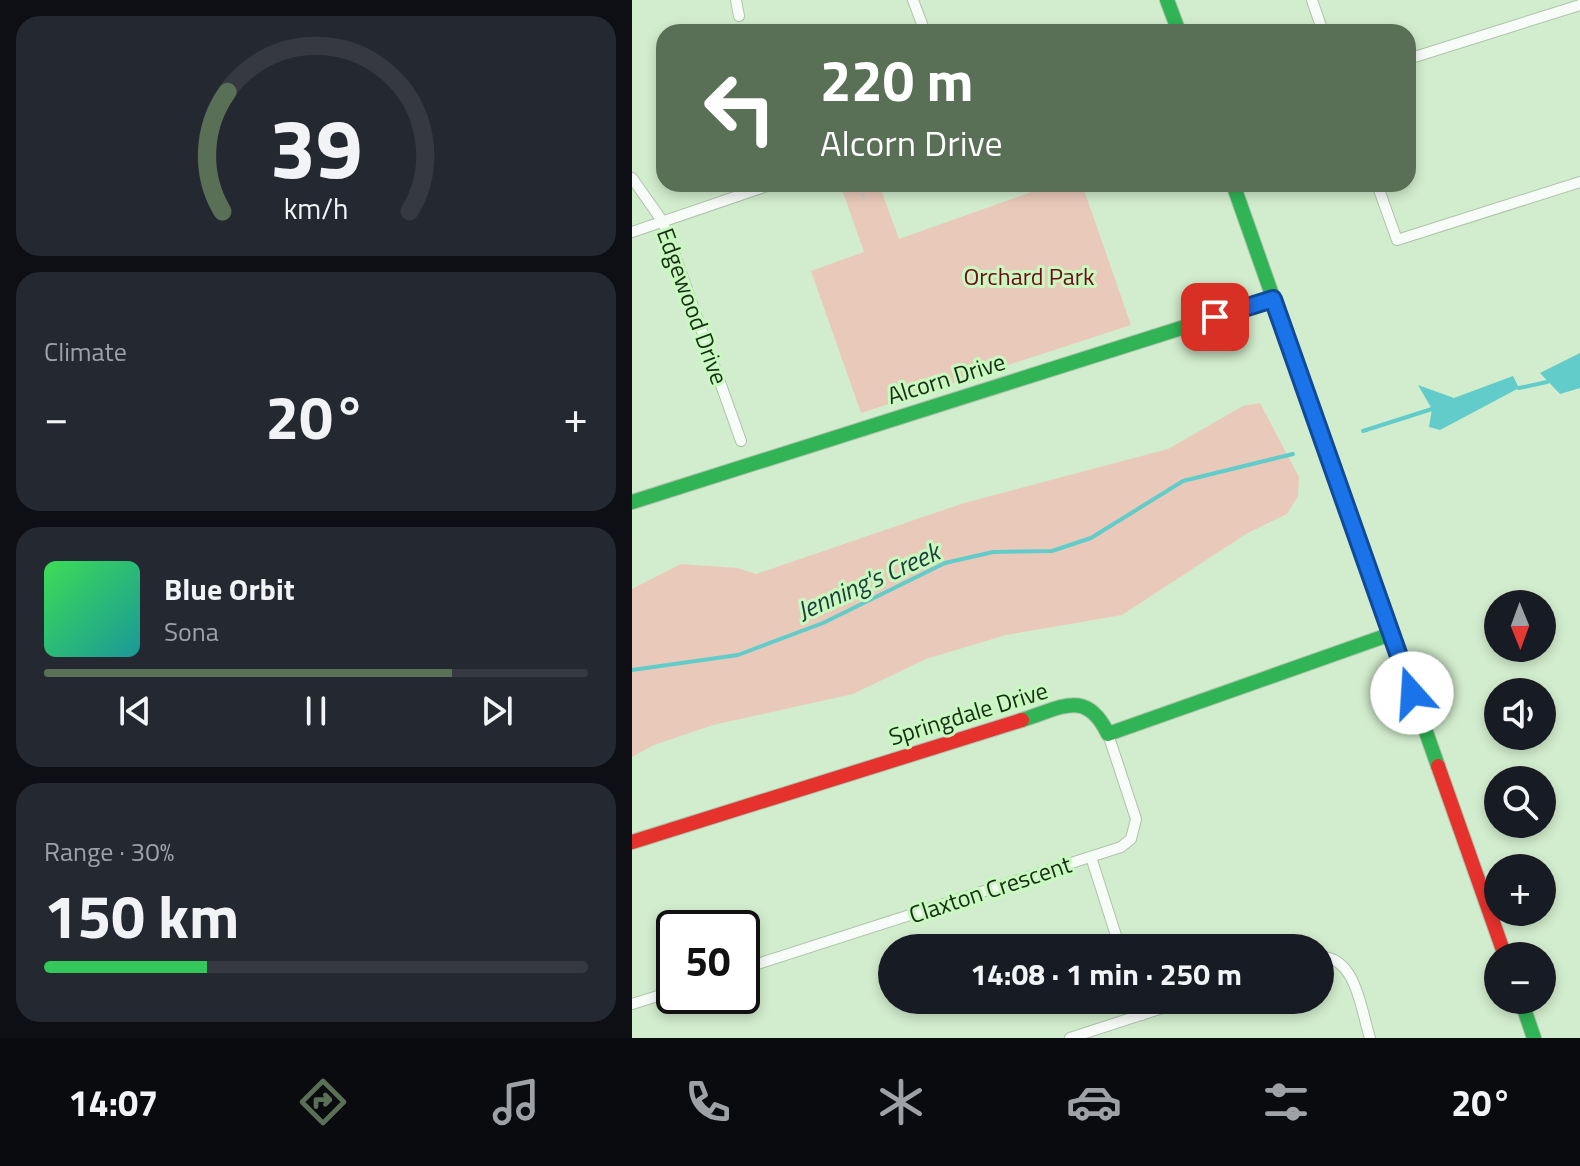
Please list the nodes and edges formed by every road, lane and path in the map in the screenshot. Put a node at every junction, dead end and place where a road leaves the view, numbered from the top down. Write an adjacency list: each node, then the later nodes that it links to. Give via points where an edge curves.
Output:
1 (736, 0): 6 (street)
2 (913, 0): 7 (street)
3 (1167, 0): 8 (street)
4 (1312, 0): 9 (street)
5 (1580, 5): 10 (street)
6 (739, 16)
7 (922, 24)
8 (1176, 24)
9 (1320, 24)
10 (1416, 56)
11 (632, 178): 18 (street, Edgewood Drive)
12 (1580, 182): 16 (street, via 1397,240)
13 (750, 192): 18 (street)
14 (862, 192): 17 (path)
15 (1236, 192): 20 (street)
16 (1380, 192)
17 (865, 201)
18 (663, 222): 19 (street); 21 (street, Edgewood Drive)
19 (632, 232)
20 (1273, 299): 22 (street, Alcorn Drive); 23 (street)
21 (741, 441)
22 (632, 502)
23 (1391, 634): 24 (street); 28 (street)
24 (1108, 734): 25 (street, Springdale Drive, via 1089,705 1075,703); 26 (street, Claxton Crescent, via 1136,829 1121,847)
25 (632, 842)
26 (1091, 857): 27 (street); 30 (street, Claxton Crescent)
27 (1116, 934)
28 (1500, 942)
29 (1334, 959): 37 (street, via 1348,970)
30 (760, 963)
31 (656, 997): 32 (street)
32 (632, 1004)
33 (1145, 1014): 35 (street)
34 (1526, 1014): 38 (street)
35 (1142, 1015): 36 (street)
36 (1070, 1038)
37 (1370, 1038)
38 (1534, 1038)

